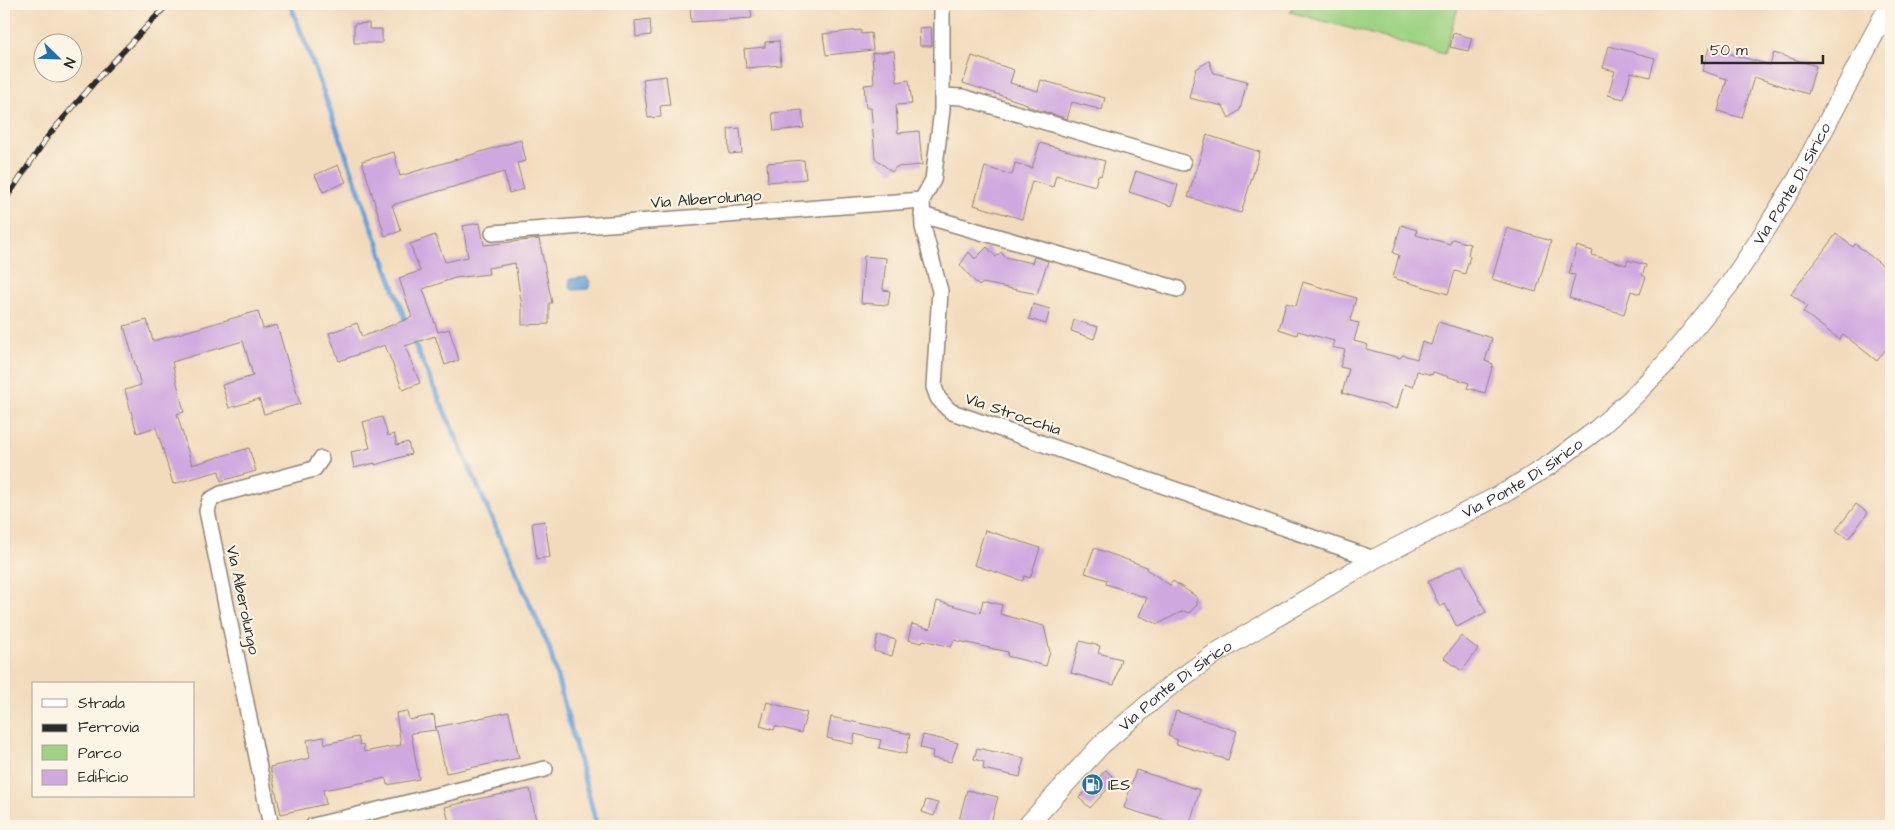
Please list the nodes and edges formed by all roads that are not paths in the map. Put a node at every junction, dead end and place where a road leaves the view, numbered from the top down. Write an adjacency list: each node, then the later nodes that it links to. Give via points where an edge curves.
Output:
1 (942, 4): 3 (street)
2 (1890, 4): 9 (street, Via Ponte Di Sirico, via 1798,178 1729,285 1666,364 1594,432 1551,464 1506,492)
3 (942, 96): 4 (street, via 962,98); 5 (street, via 938,156)
4 (1183, 163)
5 (922, 207): 6 (street, Via Alberolungo); 7 (street); 9 (street, Via Strocchia, via 923,227 940,291 934,386 938,398 947,408)
6 (493, 233)
7 (1178, 289)
8 (321, 459): 11 (street, Via Alberolungo, via 314,469 221,494 210,500 207,511)
9 (1374, 559): 13 (street, Via Ponte Di Sirico, via 1216,653 1166,689 1100,745)
10 (545, 769): 12 (street)
11 (272, 826)
12 (313, 826)
13 (1027, 826)

